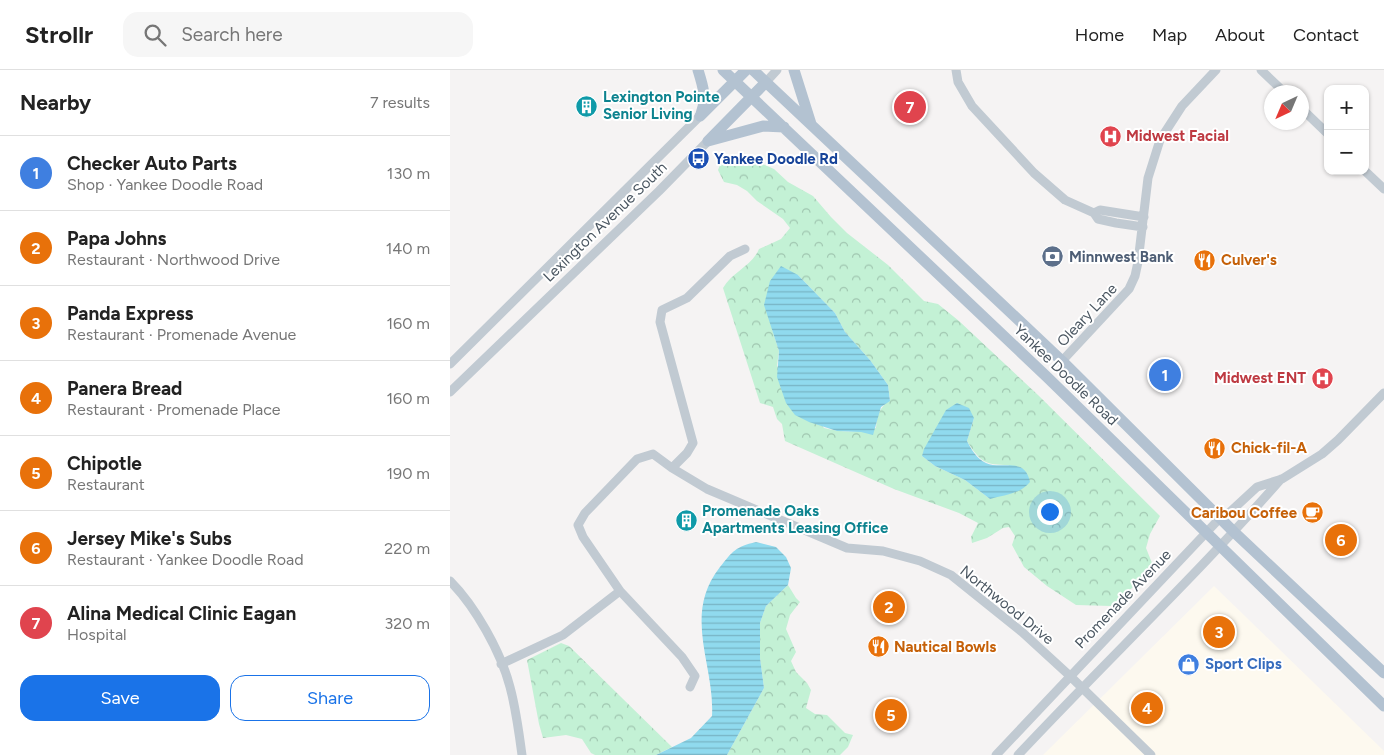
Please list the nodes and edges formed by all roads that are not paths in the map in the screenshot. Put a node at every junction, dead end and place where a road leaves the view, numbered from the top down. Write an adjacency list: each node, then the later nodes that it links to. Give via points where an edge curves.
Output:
1 (698, 70): 14 (main road, via 705,95)
2 (723, 70): 10 (main road, Yankee Doodle Road)
3 (746, 70): 10 (main road, Lexington Avenue South)
4 (753, 70): 11 (main road, Yankee Doodle Road)
5 (777, 70): 11 (street, Lexington Avenue South)
6 (794, 70): 16 (main road)
7 (956, 70): 22 (street, via 958,82 972,106 1034,173 1065,200 1094,213 1098,219 1116,223)
8 (1216, 70): 22 (street, Oleary Lane, via 1182,106 1160,140 1148,178)
9 (1261, 70): 12 (street)
10 (735, 81): 13 (main road, Yankee Doodle Road); 14 (main road, Lexington Avenue South)
11 (766, 82): 13 (main road, Lexington Avenue South); 16 (main road, Yankee Doodle Road)
12 (1277, 85)
13 (752, 97): 17 (main road, Yankee Doodle Road); 19 (main road, Lexington Avenue South)
14 (700, 116): 25 (street, Lexington Avenue South)
15 (1309, 116): 18 (street)
16 (812, 125): 24 (main road, Yankee Doodle Road)
17 (784, 127): 19 (main road, via 762,126); 31 (main road, Yankee Doodle Road)
18 (1324, 130)
19 (708, 141): 26 (street, Lexington Avenue South)
20 (1369, 175): 21 (street)
21 (1384, 189)
22 (1143, 222): 24 (street, Oleary Lane, via 1135,276 1129,290)
23 (744, 249): 28 (street, via 730,256 687,298 662,310 660,322 693,443)
24 (1062, 361): 30 (main road, Yankee Doodle Road)
25 (450, 364)
26 (450, 392)
27 (1384, 393): 29 (street, Promenade Avenue, via 1322,454)
28 (672, 468): 35 (street, Northwood Drive, via 654,454 637,459 585,512 578,525 582,537); 38 (street, Northwood Drive, via 707,489 847,548 884,551 951,575)
29 (1282, 479): 30 (street, Promenade Avenue, via 1257,487); 32 (street, Promenade Avenue)
30 (1220, 518): 31 (street, Promenade Avenue); 32 (main road, Yankee Doodle Road)
31 (1206, 532): 33 (main road, Yankee Doodle Road); 38 (street, Promenade Avenue)
32 (1234, 532): 33 (street, Promenade Avenue); 37 (main road, Yankee Doodle Road)
33 (1220, 547): 40 (street, Promenade Avenue); 41 (main road, Yankee Doodle Road)
34 (450, 581): 36 (street, via 478,617)
35 (620, 591): 36 (street, via 563,635); 39 (street, via 682,657 695,676)
36 (501, 664): 42 (street, via 510,685)
37 (1384, 673)
38 (1070, 676): 40 (street, Northwood Drive); 43 (street, Promenade Avenue)
39 (690, 687)
40 (1081, 688): 44 (street, Promenade Avenue); 45 (street, Northwood Drive)
41 (1384, 706)
42 (522, 755)
43 (996, 755)
44 (1018, 755)
45 (1151, 755)

